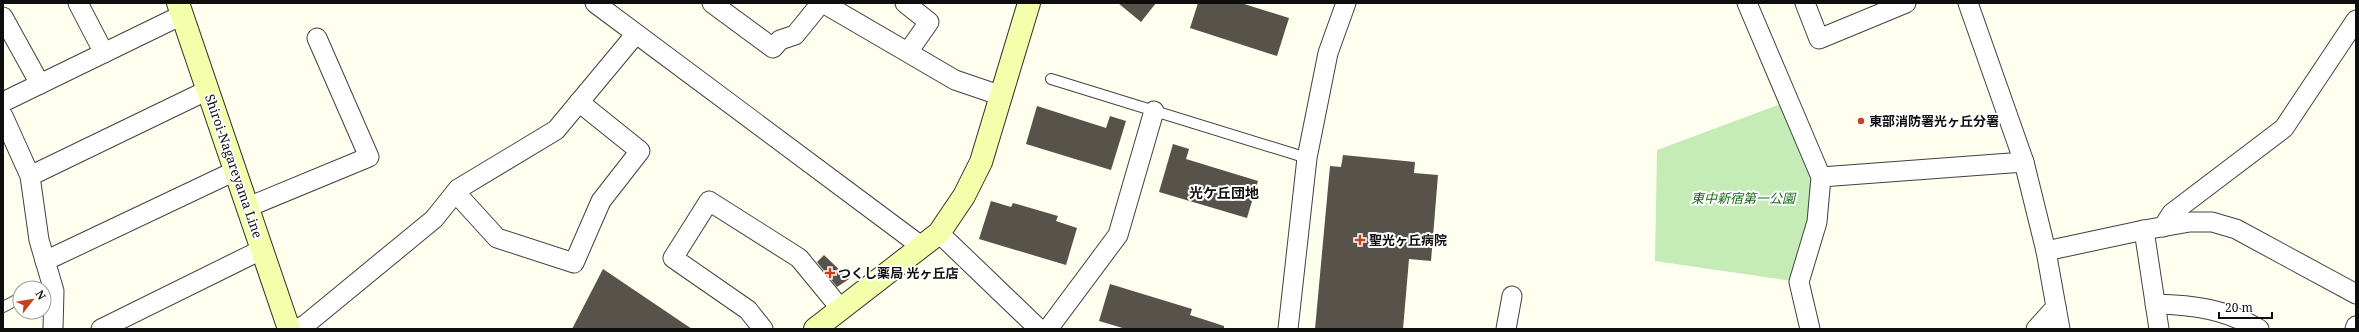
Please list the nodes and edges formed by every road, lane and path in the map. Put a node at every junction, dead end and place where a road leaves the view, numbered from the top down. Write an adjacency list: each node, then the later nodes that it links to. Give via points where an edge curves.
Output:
1 (78, 3): 18 (street)
2 (595, 3): 15 (street)
3 (712, 3): 4 (street, via 772,48 780,40 795,35)
4 (822, 3): 17 (street)
5 (905, 3): 17 (street, via 929,22)
6 (1029, 3): 22 (street)
7 (1346, 3): 27 (street, via 1328,53)
8 (1747, 3): 31 (street)
9 (1806, 3): 10 (street, via 1819,39)
10 (1906, 3)
11 (1968, 3): 28 (street)
12 (180, 9): 18 (street); 21 (street, Shiroi-Nagareyama Line)
13 (3, 17): 20 (street)
14 (2356, 20): 34 (street, via 2284,128 2172,213)
15 (635, 34): 24 (street); 37 (street)
16 (317, 38): 33 (street, via 369,157)
17 (908, 52): 22 (street, via 955,80)
18 (104, 53): 20 (street)
19 (1051, 79): 25 (lane)
20 (40, 84): 23 (street)
21 (208, 90): 29 (street, Shiroi-Nagareyama Line); 30 (street)
22 (1002, 96): 36 (street, via 981,162 964,196)
23 (3, 102)
24 (579, 102): 32 (street, via 556,130); 32 (street, via 640,151 601,201 574,263 496,238)
25 (1154, 111): 27 (lane); 56 (street, via 1118,235)
26 (3, 116): 30 (street)
27 (1307, 158): 57 (street)
28 (2024, 162): 31 (street); 39 (street)
29 (235, 171): 33 (street, Shiroi-Nagareyama Line); 40 (street)
30 (30, 176): 40 (street)
31 (1821, 177): 59 (street, via 1816,222 1799,282)
32 (456, 192): 52 (street, via 434,219)
33 (248, 207): 38 (street, Shiroi-Nagareyama Line)
34 (2163, 227): 35 (street); 41 (street, via 2190,222 2212,222 2236,229)
35 (2144, 230): 39 (street); 44 (street)
36 (939, 233): 37 (street); 55 (street)
37 (921, 246): 47 (street)
38 (263, 250): 50 (street); 51 (street, Shiroi-Nagareyama Line)
39 (2046, 251): 46 (street)
40 (45, 261): 49 (street, via 54,291)
41 (2356, 294)
42 (1512, 296): 58 (street)
43 (12, 302): 45 (lane)
44 (2155, 304): 62 (street); 63 (street, via 2210,308 2246,321)
45 (3, 307)
46 (2056, 307): 60 (street); 61 (street)
47 (841, 309): 53 (street, via 799,258 709,201 673,258 748,310); 54 (street)
48 (2356, 326): 64 (street)
49 (53, 329)
50 (101, 329)
51 (289, 329)
52 (297, 329)
53 (763, 329)
54 (815, 329)
55 (1039, 329)
56 (1048, 329)
57 (1288, 329)
58 (1506, 329)
59 (1810, 329)
60 (2036, 329)
61 (2060, 329)
62 (2159, 329)
63 (2259, 329)
64 (2354, 329)

